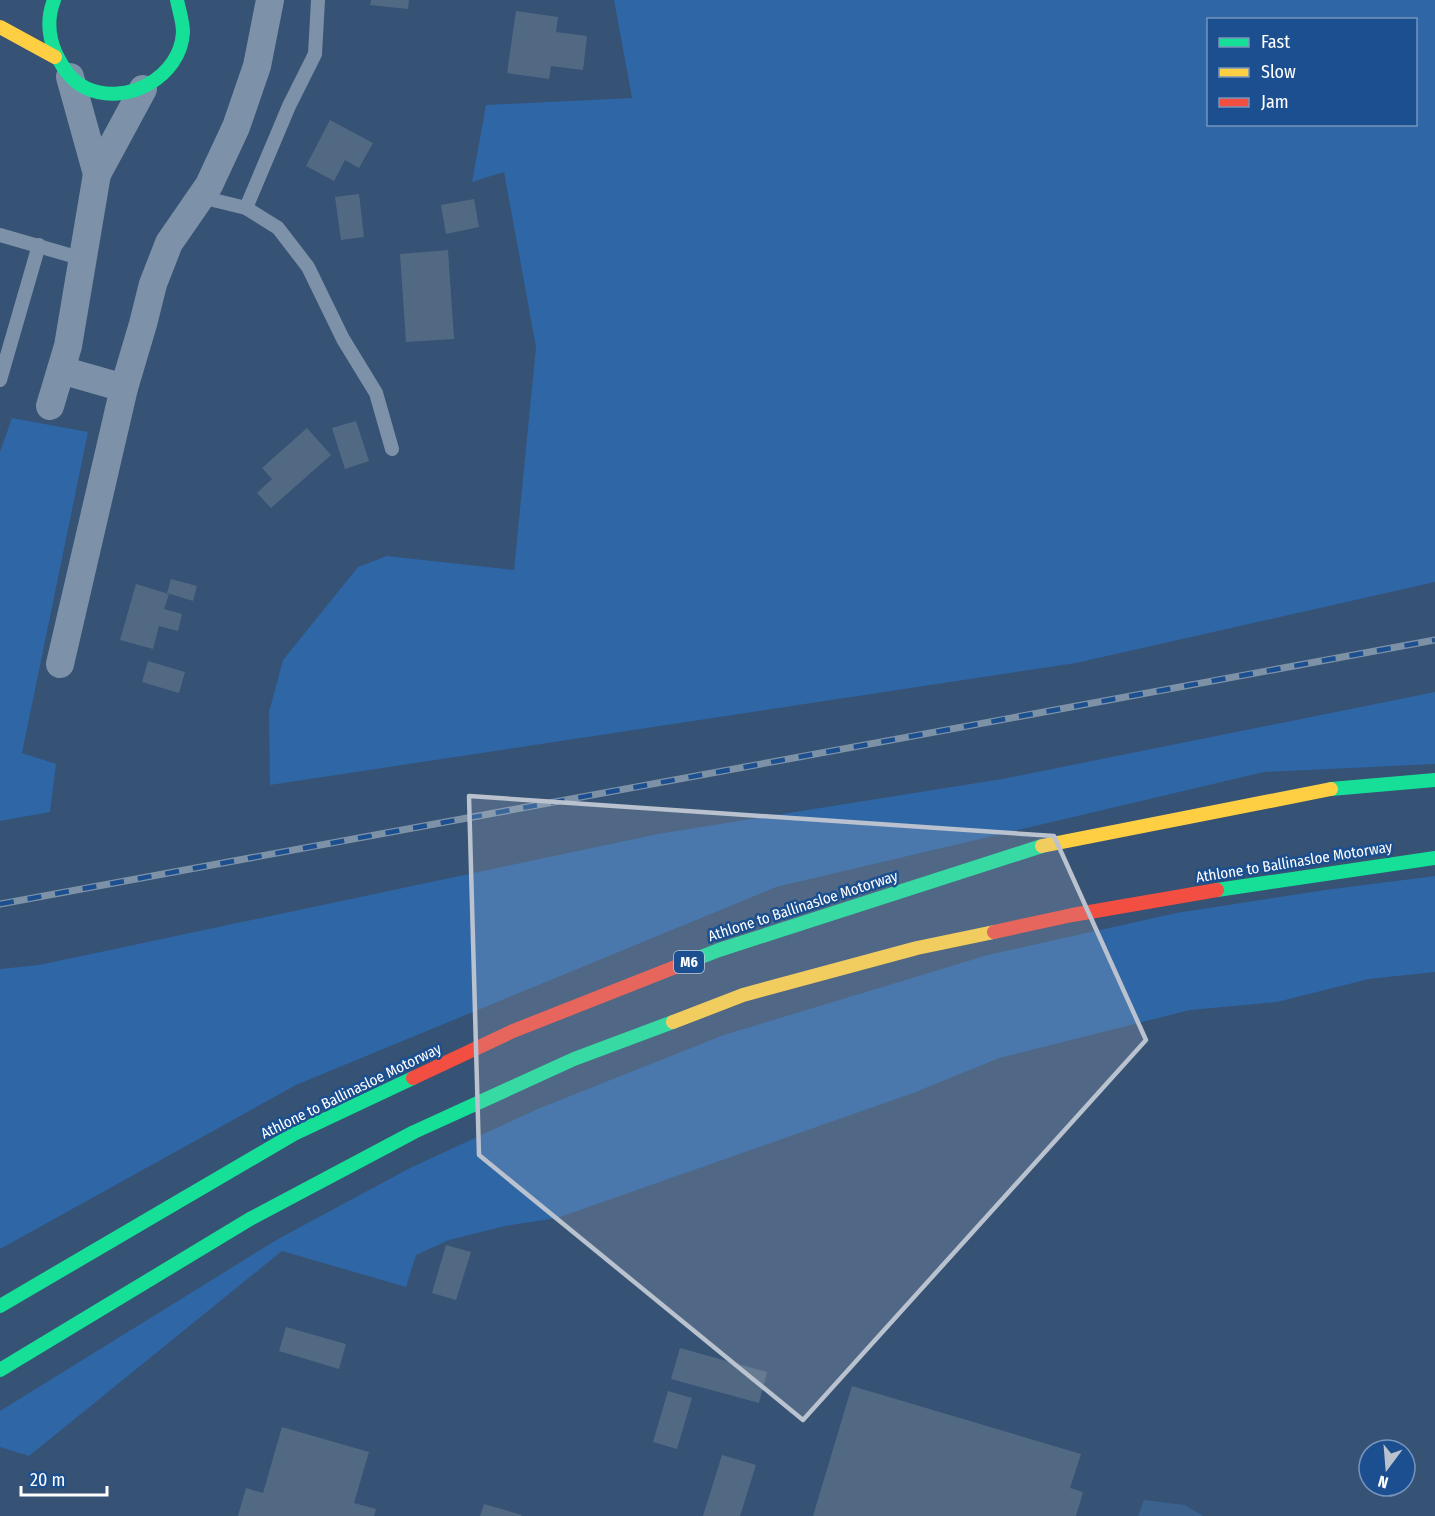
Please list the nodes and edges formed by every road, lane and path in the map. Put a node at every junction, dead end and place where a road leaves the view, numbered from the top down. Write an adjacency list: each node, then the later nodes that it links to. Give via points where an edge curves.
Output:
1 (54, 0): 6 (main road, via 48,29)
2 (177, 0): 7 (main road, via 183,16 183,39 176,60 162,77)
3 (270, 0): 9 (street, via 257,66 236,127)
4 (318, 0): 10 (lane, via 315,54)
5 (0, 27): 6 (main road)
6 (63, 67): 7 (main road, via 92,91 122,95); 8 (street)
7 (143, 89): 8 (street)
8 (97, 174): 13 (street)
9 (201, 197): 10 (lane); 16 (street, via 169,243 153,284)
10 (246, 208): 18 (lane, via 278,228 308,267 376,393)
11 (0, 235): 12 (lane)
12 (39, 245): 13 (lane); 15 (lane)
13 (83, 259): 14 (street)
14 (61, 370): 16 (street); 17 (street)
15 (0, 380)
16 (124, 388): 19 (street)
17 (50, 406)
18 (392, 449)
19 (60, 664)
20 (1435, 780): 22 (main road, Athlone to Ballinasloe Motorway / M6, via 1330,789 1039,847 719,950 513,1031 294,1134)
21 (1435, 858): 23 (main road, Athlone to Ballinasloe Motorway, via 1279,879 1072,915 917,948 743,995 574,1059 414,1132 250,1219)
22 (0, 1306)
23 (0, 1370)

